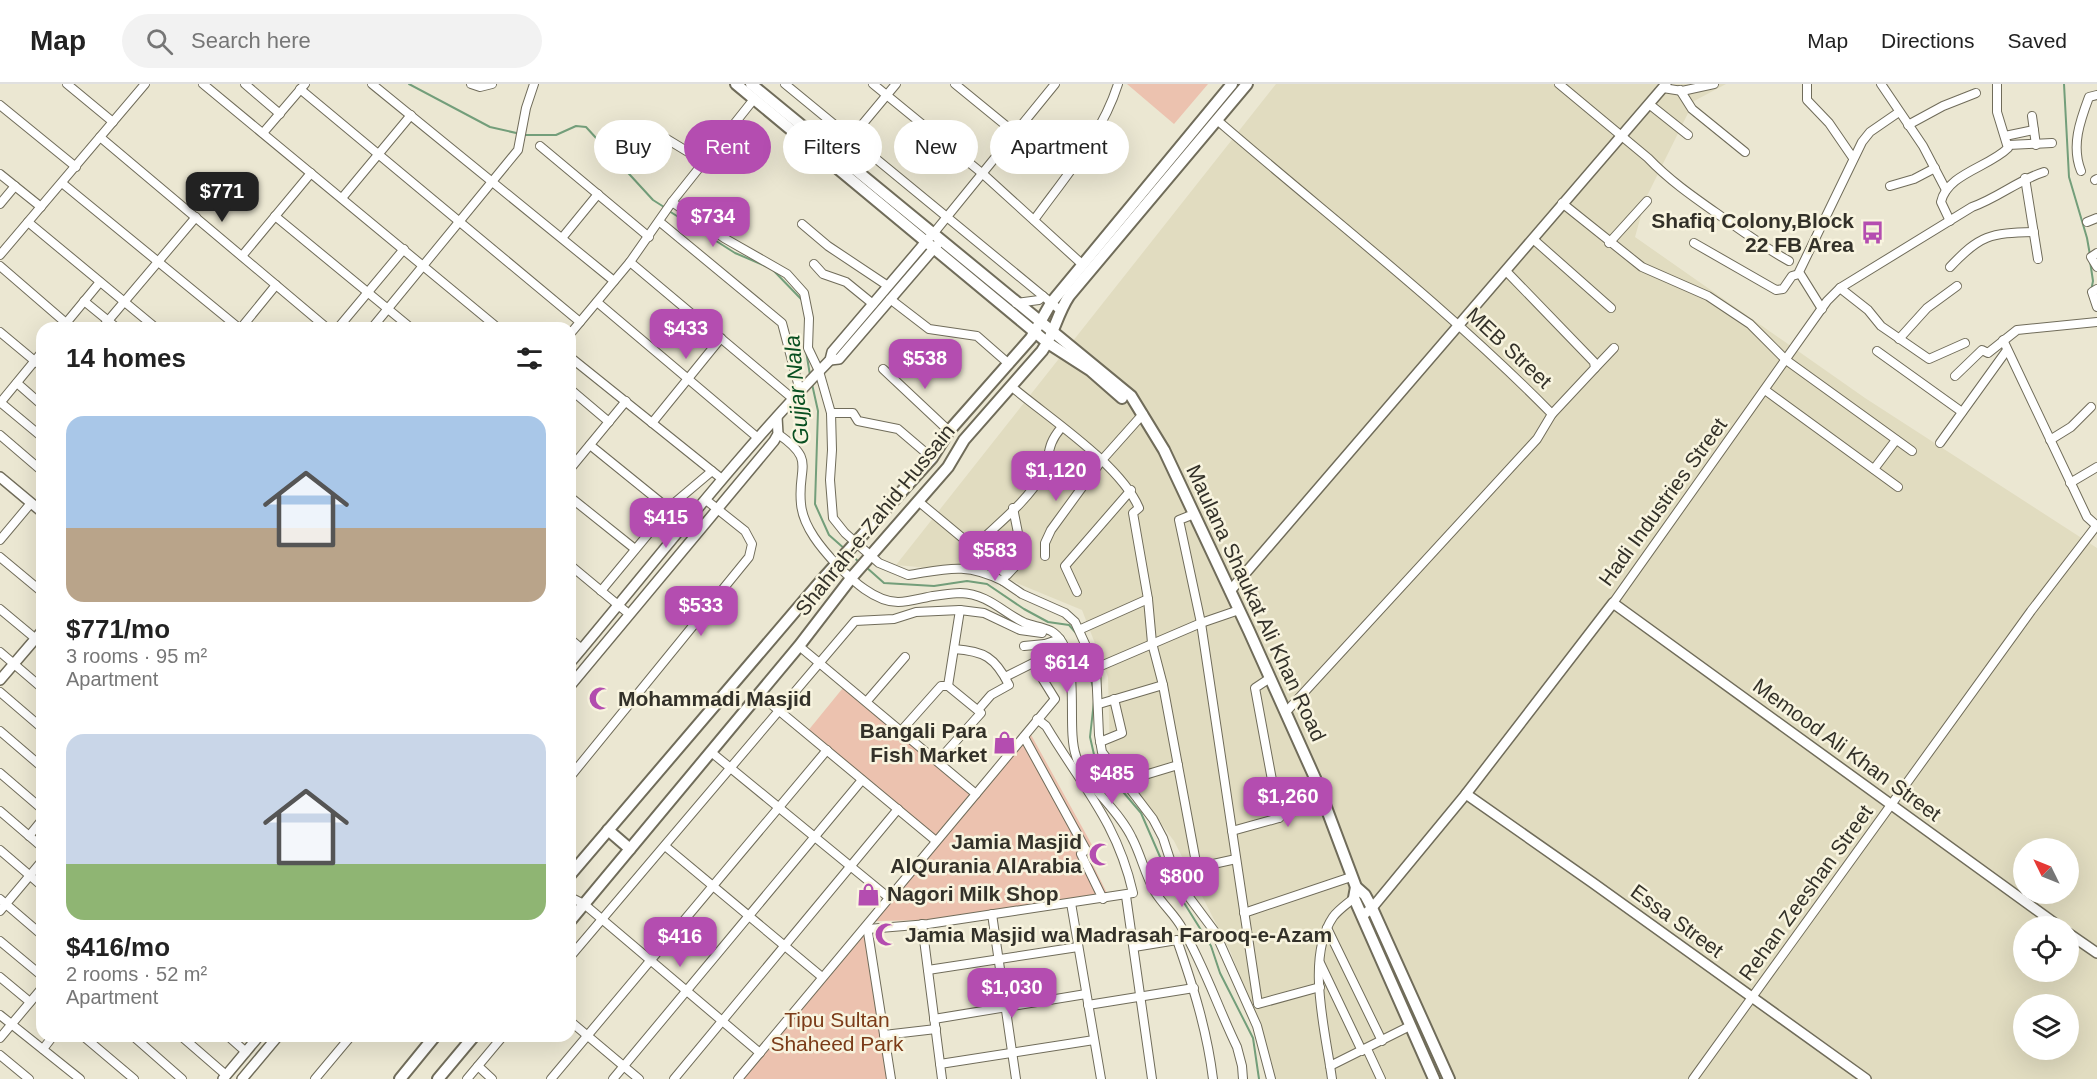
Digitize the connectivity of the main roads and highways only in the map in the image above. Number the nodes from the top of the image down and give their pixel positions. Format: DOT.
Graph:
graph roads {
  1 [pos="736,84"];
  2 [pos="751,84"];
  3 [pos="1232,84"];
  4 [pos="1246,84"];
  5 [pos="933,241"];
  6 [pos="1051,303"];
  7 [pos="1038,328"];
  8 [pos="1050,337"];
  9 [pos="608,830"];
  10 [pos="630,849"];
  11 [pos="576,868"];
  12 [pos="1354,887"];
  13 [pos="576,914"];
  14 [pos="430,1042"];
  15 [pos="469,1042"];
  16 [pos="400,1079"];
  17 [pos="438,1079"];
  18 [pos="1434,1079"];
  19 [pos="1449,1079"];
  1 -- 5 [label="main road, Maulana Shaukat Ali Khan Road"];
  2 -- 5 [label="main road, Maulana Shaukat Ali Khan Road"];
  3 -- 6 [label="main road, Shahrah-e-Zahid Hussain"];
  4 -- 6 [label="main road, Shahrah-e-Zahid Hussain"];
  5 -- 7 [label="main road, Maulana Shaukat Ali Khan Road"];
  5 -- 7 [label="main road, Maulana Shaukat Ali Khan Road"];
  6 -- 7 [label="main road, Shahrah-e-Zahid Hussain"];
  6 -- 8 [label="main road, Shahrah-e-Zahid Hussain"];
  7 -- 8 [label="main road, Maulana Shaukat Ali Khan Road"];
  7 -- 9 [label="main road, Shahrah-e-Zahid Hussain"];
  8 -- 10 [label="main road, Shahrah-e-Zahid Hussain"];
  8 -- 12 [label="main road, Maulana Shaukat Ali Khan Road"];
  9 -- 10 [label="main road"];
  9 -- 11 [label="main road, Shahrah-e-Zahid Hussain"];
  10 -- 13 [label="main road, Shahrah-e-Zahid Hussain"];
  12 -- 18 [label="main road, Maulana Shaukat Ali Khan Road"];
  12 -- 19 [label="main road, Maulana Shaukat Ali Khan Road"];
  14 -- 16 [label="main road"];
  15 -- 17 [label="main road"];
}
